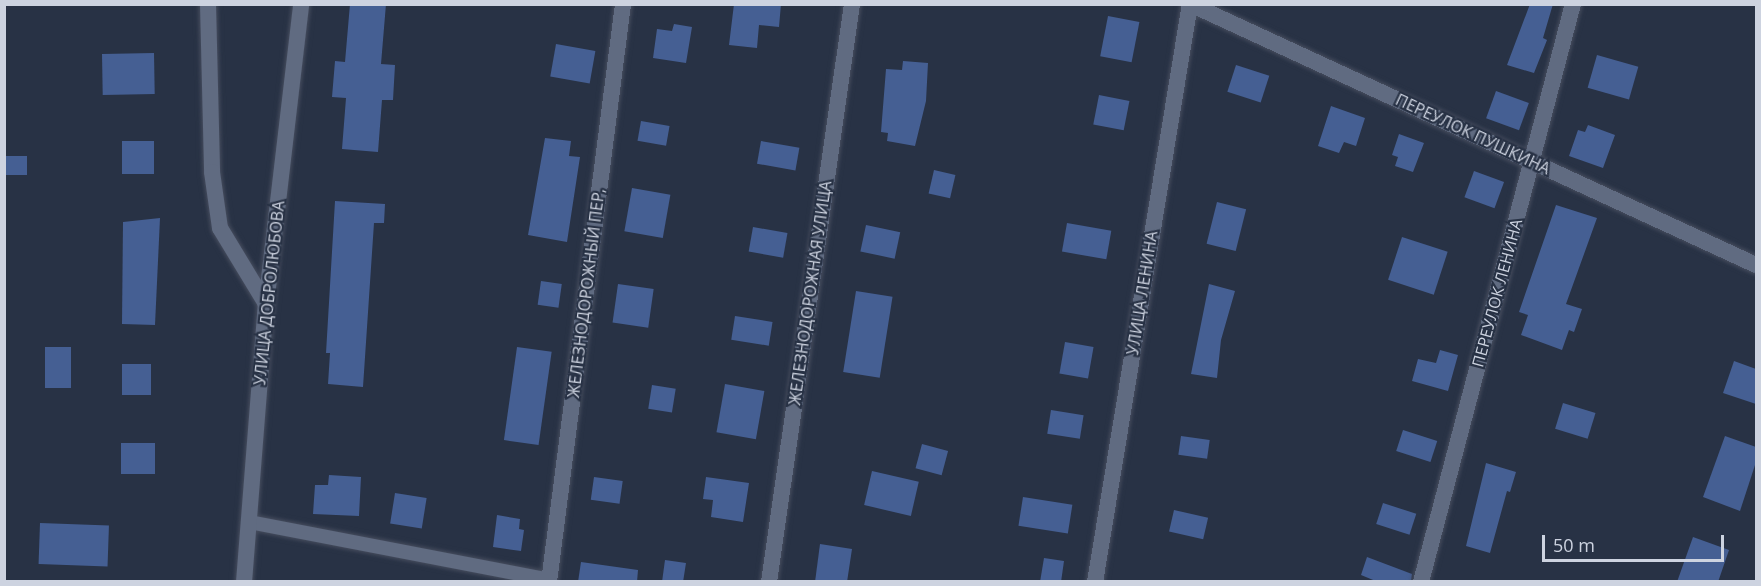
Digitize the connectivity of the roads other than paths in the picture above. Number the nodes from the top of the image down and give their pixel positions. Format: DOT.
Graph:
graph roads {
  1 [pos="208,4"];
  2 [pos="301,4"];
  3 [pos="623,4"];
  4 [pos="852,4"];
  5 [pos="1190,4"];
  6 [pos="1573,4"];
  7 [pos="1532,160"];
  8 [pos="1756,265"];
  9 [pos="266,304"];
  10 [pos="249,522"];
  11 [pos="549,580"];
  12 [pos="244,582"];
  13 [pos="768,582"];
  14 [pos="1095,582"];
  15 [pos="1421,582"];
  1 -- 9 [label="street"];
  2 -- 9 [label="street, УЛИЦА ДОБРОЛЮБОВА"];
  3 -- 11 [label="street, ЖЕЛЕЗНОДОРОЖНЫЙ ПЕР,"];
  4 -- 13 [label="street, ЖЕЛЕЗНОДОРОЖНАЯ УЛИЦА"];
  5 -- 7 [label="street, ПЕРЕУЛОК ПУШКИНА"];
  5 -- 14 [label="street, УЛИЦА ЛЕНИНА"];
  6 -- 7 [label="street, ПЕРЕУЛОК ЛЕНИНА"];
  7 -- 8 [label="street, ПЕРЕУЛОК ПУШКИНА"];
  7 -- 15 [label="street, ПЕРЕУЛОК ЛЕНИНА"];
  9 -- 10 [label="street, УЛИЦА ДОБРОЛЮБОВА"];
  10 -- 11 [label="lane"];
  10 -- 12 [label="street, УЛИЦА ДОБРОЛЮБОВА"];
}
